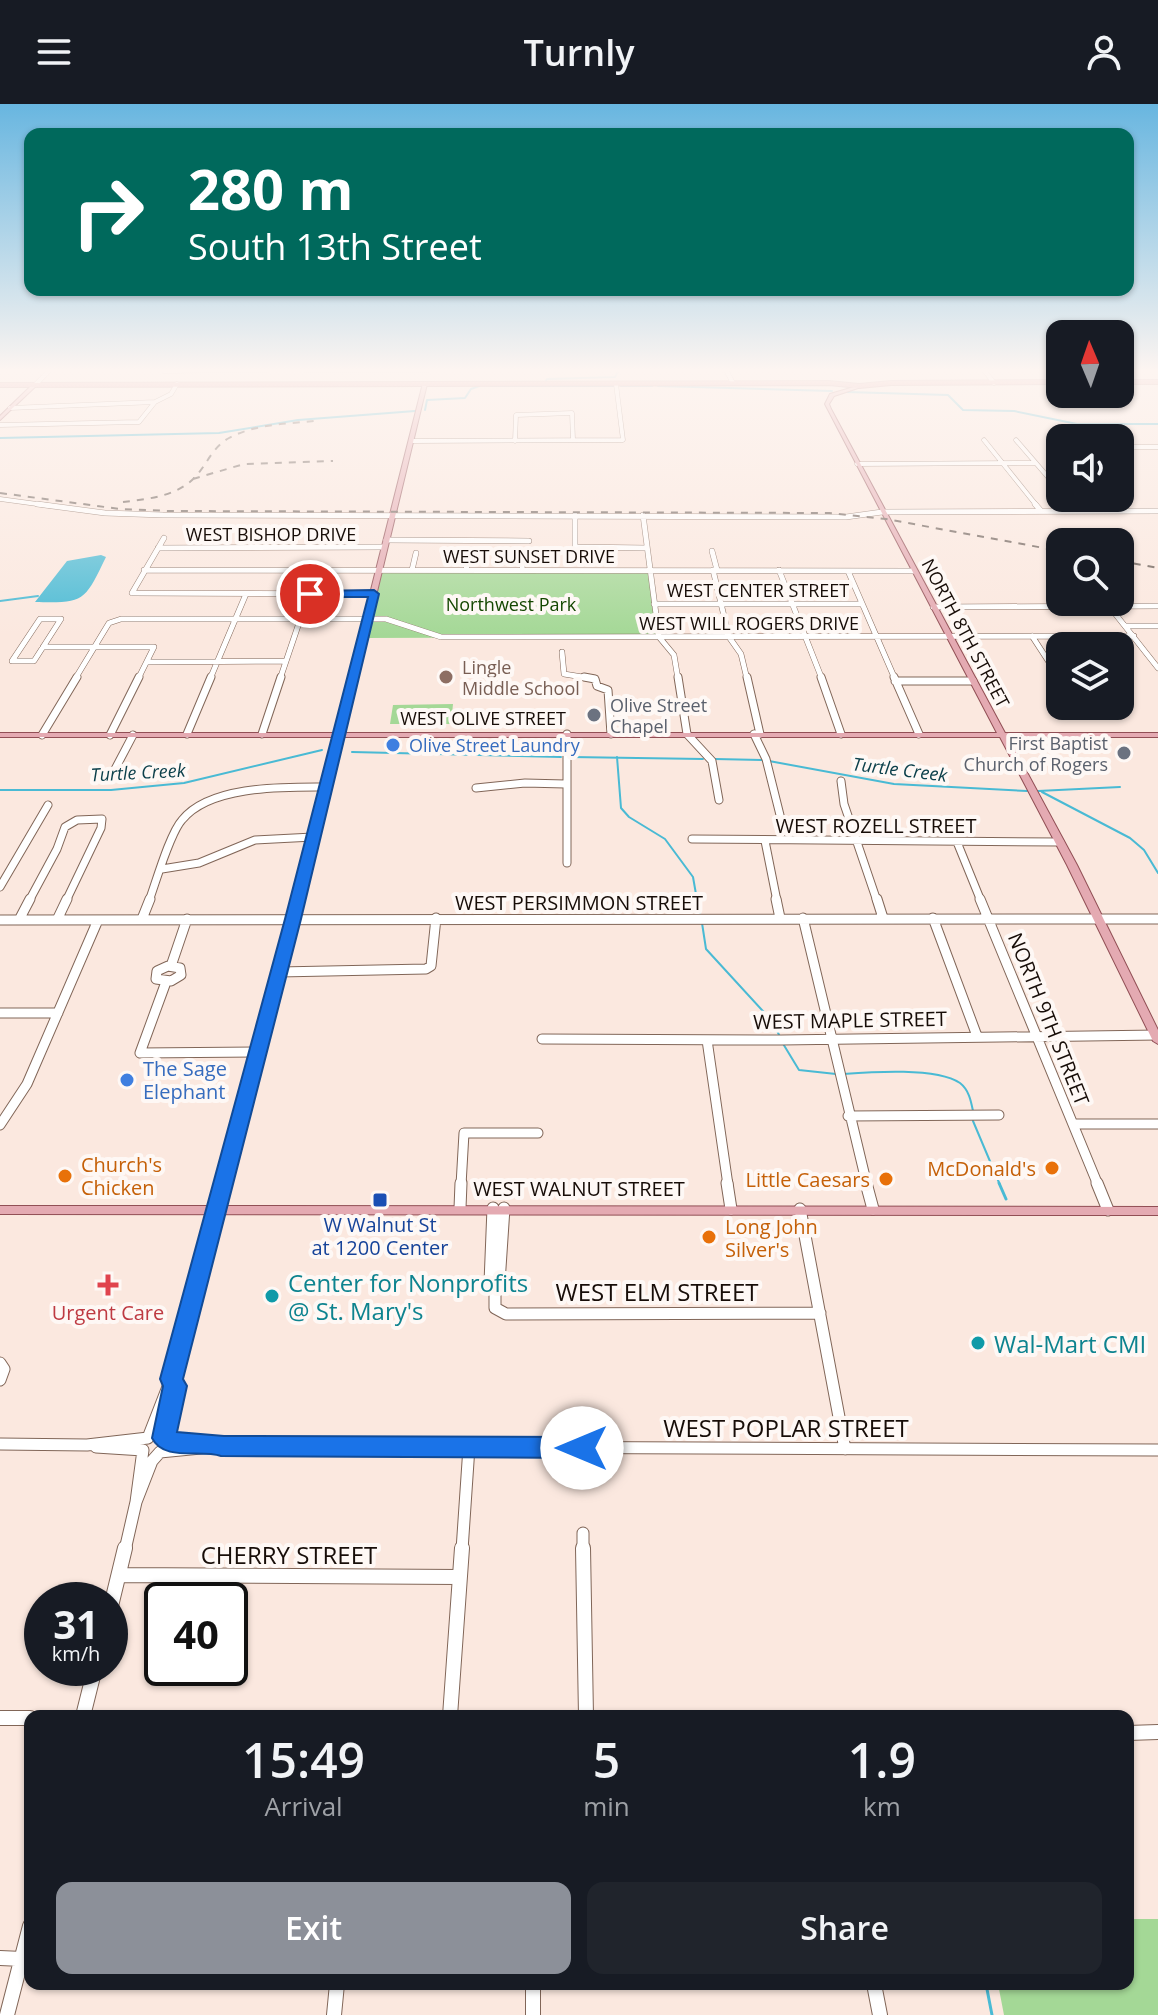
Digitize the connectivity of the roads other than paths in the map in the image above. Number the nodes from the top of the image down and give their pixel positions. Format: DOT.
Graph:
graph roads {
  1 [pos="407,459"];
  2 [pos="855,459"];
  3 [pos="999,459"];
  4 [pos="1033,459"];
  5 [pos="1002,463"];
  6 [pos="1036,463"];
  7 [pos="857,464"];
  8 [pos="1046,475"];
  9 [pos="0,499"];
  10 [pos="1041,511"];
  11 [pos="1046,511"];
  12 [pos="1134,511"];
  13 [pos="1158,511"];
  14 [pos="882,512"];
  15 [pos="393,515"];
  16 [pos="575,515"];
  17 [pos="643,515"];
  18 [pos="164,538"];
  19 [pos="529,541"];
  20 [pos="385,544"];
  21 [pos="158,548"];
  22 [pos="647,548"];
  23 [pos="712,551"];
  24 [pos="416,553"];
  25 [pos="469,553"];
  26 [pos="523,553"];
  27 [pos="144,570"];
  28 [pos="379,570"];
  29 [pos="412,570"];
  30 [pos="466,570"];
  31 [pos="522,570"];
  32 [pos="649,570"];
  33 [pos="715,570"];
  34 [pos="779,570"];
  35 [pos="848,571"];
  36 [pos="914,571"];
  37 [pos="246,594"];
  38 [pos="374,594"];
  39 [pos="654,604"];
  40 [pos="721,604"];
  41 [pos="791,604"];
  42 [pos="862,604"];
  43 [pos="1046,605"];
  44 [pos="1134,606"];
  45 [pos="1158,606"];
  46 [pos="933,607"];
  47 [pos="1118,616"];
  48 [pos="367,618"];
  49 [pos="235,620"];
  50 [pos="300,620"];
  51 [pos="1126,626"];
  52 [pos="1158,626"];
  53 [pos="1131,632"];
  54 [pos="1032,636"];
  55 [pos="1046,636"];
  56 [pos="1134,636"];
  57 [pos="659,637"];
  58 [pos="729,637"];
  59 [pos="803,637"];
  60 [pos="877,637"];
  61 [pos="949,637"];
  62 [pos="96,646"];
  63 [pos="43,647"];
  64 [pos="562,652"];
  65 [pos="1046,658"];
  66 [pos="217,661"];
  67 [pos="286,661"];
  68 [pos="148,662"];
  69 [pos="1158,668"];
  70 [pos="895,681"];
  71 [pos="973,681"];
  72 [pos="187,734"];
  73 [pos="262,734"];
  74 [pos="339,734"];
  75 [pos="567,734"];
  76 [pos="611,734"];
  77 [pos="687,734"];
  78 [pos="757,734"];
  79 [pos="841,734"];
  80 [pos="919,734"];
  81 [pos="1002,734"];
  82 [pos="0,735"];
  83 [pos="42,735"];
  84 [pos="110,735"];
  85 [pos="133,735"];
  86 [pos="1158,735"];
  87 [pos="113,773"];
  88 [pos="841,781"];
  89 [pos="565,784"];
  90 [pos="325,787"];
  91 [pos="476,788"];
  92 [pos="719,800"];
  93 [pos="48,805"];
  94 [pos="780,815"];
  95 [pos="313,837"];
  96 [pos="692,839"];
  97 [pos="765,841"];
  98 [pos="859,842"];
  99 [pos="957,842"];
  100 [pos="1060,842"];
  101 [pos="567,863"];
  102 [pos="162,869"];
  103 [pos="0,887"];
  104 [pos="436,918"];
  105 [pos="780,918"];
  106 [pos="803,918"];
  107 [pos="883,918"];
  108 [pos="933,918"];
  109 [pos="988,918"];
  110 [pos="142,919"];
  111 [pos="187,919"];
  112 [pos="293,919"];
  113 [pos="1097,919"];
  114 [pos="1158,919"];
  115 [pos="0,920"];
  116 [pos="19,920"];
  117 [pos="57,920"];
  118 [pos="98,920"];
  119 [pos="171,966"];
  120 [pos="279,972"];
  121 [pos="166,982"];
  122 [pos="0,1013"];
  123 [pos="58,1013"];
  124 [pos="977,1036"];
  125 [pos="1035,1036"];
  126 [pos="1157,1037"];
  127 [pos="830,1038"];
  128 [pos="542,1039"];
  129 [pos="707,1040"];
  130 [pos="258,1052"];
  131 [pos="999,1115"];
  132 [pos="848,1116"];
  133 [pos="1073,1124"];
  134 [pos="1158,1124"];
  135 [pos="0,1125"];
  136 [pos="538,1133"];
  137 [pos="460,1208"];
  138 [pos="498,1208"];
  139 [pos="731,1209"];
  140 [pos="800,1209"];
  141 [pos="873,1209"];
  142 [pos="0,1210"];
  143 [pos="216,1210"];
  144 [pos="1108,1210"];
  145 [pos="1158,1213"];
  146 [pos="820,1313"];
  147 [pos="0,1363"];
  148 [pos="171,1379"];
  149 [pos="0,1380"];
  150 [pos="164,1438"];
  151 [pos="0,1444"];
  152 [pos="146,1444"];
  153 [pos="221,1446"];
  154 [pos="469,1447"];
  155 [pos="845,1449"];
  156 [pos="1158,1450"];
  157 [pos="160,1452"];
  158 [pos="136,1502"];
  159 [pos="583,1533"];
  160 [pos="119,1575"];
  161 [pos="459,1577"];
  162 [pos="117,1582"];
  163 [pos="90,1686"];
  164 [pos="84,1710"];
  165 [pos="450,1710"];
  166 [pos="586,1710"];
  167 [pos="0,1718"];
  168 [pos="24,1718"];
  169 [pos="1158,1732"];
  170 [pos="1134,1733"];
  171 [pos="24,1951"];
  172 [pos="0,1958"];
  173 [pos="22,1959"];
  174 [pos="336,1990"];
  175 [pos="533,1990"];
  176 [pos="875,1990"];
  177 [pos="7,2015"];
  178 [pos="334,2015"];
  179 [pos="533,2015"];
  180 [pos="880,2015"];
  1 -- 15 [label="main road"];
  2 -- 7 [label="main road, NORTH 8TH STREET"];
  3 -- 5 [label="street"];
  4 -- 6 [label="street"];
  5 -- 6 [label="street"];
  5 -- 7 [label="street"];
  5 -- 10 [label="street"];
  6 -- 8 [label="street"];
  7 -- 14 [label="main road, NORTH 8TH STREET"];
  9 -- 15 [label="street"];
  10 -- 11 [label="street"];
  10 -- 14 [label="street"];
  12 -- 13 [label="street"];
  14 -- 17 [label="street"];
  14 -- 36 [label="main road, NORTH 8TH STREET"];
  15 -- 16 [label="street"];
  15 -- 20 [label="main road"];
  16 -- 17 [label="street"];
  16 -- 22 [label="street"];
  17 -- 22 [label="street"];
  18 -- 21 [label="street"];
  19 -- 20 [label="street, WEST BISHOP DRIVE"];
  20 -- 21 [label="street, WEST BISHOP DRIVE"];
  20 -- 28 [label="main road"];
  21 -- 27 [label="street"];
  22 -- 32 [label="street"];
  23 -- 33 [label="street"];
  24 -- 29 [label="street"];
  25 -- 30 [label="street"];
  26 -- 31 [label="street"];
  27 -- 28 [label="street, WEST SUNSET DRIVE"];
  27 -- 37 [label="street"];
  28 -- 29 [label="street, WEST SUNSET DRIVE"];
  28 -- 38 [label="main road"];
  29 -- 30 [label="street, WEST SUNSET DRIVE"];
  30 -- 31 [label="street, WEST SUNSET DRIVE"];
  31 -- 32 [label="street, WEST SUNSET DRIVE"];
  32 -- 33 [label="street, WEST SUNSET DRIVE"];
  32 -- 39 [label="street"];
  33 -- 34 [label="street, WEST SUNSET DRIVE"];
  33 -- 40 [label="street"];
  34 -- 35 [label="street, WEST SUNSET DRIVE"];
  34 -- 41 [label="street"];
  35 -- 36 [label="street, WEST SUNSET DRIVE"];
  35 -- 42 [label="street"];
  36 -- 46 [label="main road, NORTH 8TH STREET"];
  37 -- 38 [label="street"];
  37 -- 49 [label="street"];
  38 -- 48 [label="main road"];
  39 -- 40 [label="street, WEST CENTER STREET"];
  39 -- 57 [label="street"];
  40 -- 41 [label="street, WEST CENTER STREET"];
  40 -- 58 [label="street"];
  41 -- 42 [label="street, WEST CENTER STREET"];
  41 -- 59 [label="street"];
  42 -- 60 [label="street"];
  43 -- 46 [label="street"];
  44 -- 45 [label="street"];
  46 -- 61 [label="main road, NORTH 8TH STREET"];
  47 -- 51 [label="street"];
  48 -- 50 [label="street, WEST WILL ROGERS DRIVE"];
  48 -- 57 [label="street, WEST WILL ROGERS DRIVE"];
  48 -- 74 [label="main road"];
  49 -- 50 [label="street, WEST WILL ROGERS DRIVE"];
  49 -- 62 [label="street, WEST WILL ROGERS DRIVE"];
  49 -- 66 [label="street"];
  50 -- 67 [label="street"];
  51 -- 52 [label="street"];
  51 -- 53 [label="street"];
  54 -- 55 [label="street, WEST WILL ROGERS DRIVE"];
  54 -- 61 [label="street, WEST WILL ROGERS DRIVE"];
  54 -- 65 [label="street"];
  56 -- 69 [label="street"];
  57 -- 58 [label="street, WEST WILL ROGERS DRIVE"];
  57 -- 77 [label="street"];
  58 -- 59 [label="street, WEST WILL ROGERS DRIVE"];
  58 -- 78 [label="street"];
  59 -- 60 [label="street, WEST WILL ROGERS DRIVE"];
  59 -- 79 [label="street"];
  60 -- 61 [label="street, WEST WILL ROGERS DRIVE"];
  60 -- 70 [label="street"];
  61 -- 71 [label="main road, NORTH 8TH STREET"];
  62 -- 63 [label="street"];
  62 -- 68 [label="street"];
  62 -- 83 [label="street"];
  63 -- 63 [label="street"];
  64 -- 76 [label="street"];
  66 -- 67 [label="street"];
  66 -- 68 [label="street"];
  66 -- 72 [label="street"];
  67 -- 73 [label="street"];
  68 -- 84 [label="street"];
  70 -- 71 [label="street"];
  70 -- 80 [label="street"];
  71 -- 81 [label="main road, NORTH 8TH STREET"];
  72 -- 73 [label="main road, WEST OLIVE STREET"];
  72 -- 85 [label="main road, WEST OLIVE STREET"];
  73 -- 74 [label="main road, WEST OLIVE STREET"];
  74 -- 75 [label="main road, WEST OLIVE STREET"];
  74 -- 90 [label="main road"];
  75 -- 76 [label="main road, WEST OLIVE STREET"];
  75 -- 89 [label="street"];
  76 -- 77 [label="main road, WEST OLIVE STREET"];
  77 -- 78 [label="main road, WEST OLIVE STREET"];
  77 -- 92 [label="street"];
  78 -- 79 [label="main road, WEST OLIVE STREET"];
  78 -- 94 [label="street"];
  79 -- 80 [label="main road, WEST OLIVE STREET"];
  80 -- 81 [label="main road, WEST OLIVE STREET"];
  81 -- 86 [label="main road, WEST OLIVE STREET"];
  81 -- 100 [label="main road, NORTH 8TH STREET"];
  82 -- 83 [label="main road, WEST OLIVE STREET"];
  83 -- 84 [label="main road, WEST OLIVE STREET"];
  84 -- 85 [label="main road, WEST OLIVE STREET"];
  85 -- 87 [label="street"];
  88 -- 98 [label="street"];
  89 -- 91 [label="street"];
  89 -- 101 [label="street"];
  90 -- 95 [label="main road"];
  90 -- 102 [label="street"];
  93 -- 103 [label="street"];
  95 -- 102 [label="street"];
  95 -- 112 [label="main road"];
  96 -- 97 [label="street, WEST ROZELL STREET"];
  97 -- 98 [label="street, WEST ROZELL STREET"];
  97 -- 105 [label="street"];
  98 -- 99 [label="street, WEST ROZELL STREET"];
  98 -- 107 [label="street"];
  99 -- 100 [label="street, WEST ROZELL STREET"];
  99 -- 109 [label="street, NORTH 9TH STREET"];
  100 -- 113 [label="main road, NORTH 8TH STREET"];
  102 -- 110 [label="street"];
  104 -- 105 [label="street, WEST PERSIMMON STREET"];
  104 -- 112 [label="street, WEST PERSIMMON STREET"];
  104 -- 120 [label="street"];
  105 -- 106 [label="street, WEST PERSIMMON STREET"];
  106 -- 107 [label="street, WEST PERSIMMON STREET"];
  106 -- 127 [label="street"];
  107 -- 108 [label="street, WEST PERSIMMON STREET"];
  108 -- 109 [label="street, WEST PERSIMMON STREET"];
  108 -- 124 [label="street"];
  109 -- 113 [label="street, WEST PERSIMMON STREET"];
  109 -- 125 [label="street, NORTH 9TH STREET"];
  110 -- 111 [label="street, WEST PERSIMMON STREET"];
  110 -- 118 [label="street, WEST PERSIMMON STREET"];
  111 -- 112 [label="street, WEST PERSIMMON STREET"];
  111 -- 119 [label="street"];
  112 -- 120 [label="main road"];
  113 -- 114 [label="street, WEST PERSIMMON STREET"];
  113 -- 126 [label="main road, NORTH 8TH STREET"];
  115 -- 116 [label="street, WEST PERSIMMON STREET"];
  116 -- 117 [label="street, WEST PERSIMMON STREET"];
  116 -- 117 [label="street"];
  117 -- 118 [label="street, WEST PERSIMMON STREET"];
  118 -- 123 [label="street"];
  119 -- 121 [label="street"];
  119 -- 121 [label="street"];
  120 -- 130 [label="main road"];
  121 -- 130 [label="street"];
  122 -- 123 [label="street"];
  123 -- 135 [label="street"];
  124 -- 125 [label="street, WEST MAPLE STREET"];
  124 -- 127 [label="street, WEST MAPLE STREET"];
  125 -- 126 [label="street, WEST MAPLE STREET"];
  125 -- 133 [label="street, NORTH 9TH STREET"];
  127 -- 129 [label="street, WEST MAPLE STREET"];
  127 -- 132 [label="street"];
  128 -- 129 [label="street, WEST MAPLE STREET"];
  129 -- 139 [label="street"];
  130 -- 143 [label="main road"];
  131 -- 132 [label="street"];
  132 -- 141 [label="street"];
  133 -- 134 [label="street"];
  133 -- 144 [label="street, NORTH 9TH STREET"];
  136 -- 137 [label="street"];
  137 -- 138 [label="main road, WEST WALNUT STREET"];
  137 -- 143 [label="main road, WEST WALNUT STREET"];
  138 -- 139 [label="main road, WEST WALNUT STREET"];
  138 -- 146 [label="street, WEST ELM STREET"];
  139 -- 140 [label="main road, WEST WALNUT STREET"];
  140 -- 141 [label="main road, WEST WALNUT STREET"];
  140 -- 146 [label="street"];
  141 -- 144 [label="main road, WEST WALNUT STREET"];
  142 -- 143 [label="main road, WEST WALNUT STREET"];
  143 -- 148 [label="street"];
  144 -- 145 [label="main road, WEST WALNUT STREET"];
  146 -- 155 [label="street"];
  147 -- 149 [label="street"];
  148 -- 150 [label="street"];
  148 -- 152 [label="street"];
  150 -- 152 [label="street, WEST POPLAR STREET"];
  150 -- 153 [label="street, WEST POPLAR STREET"];
  150 -- 157 [label="street"];
  151 -- 152 [label="street"];
  152 -- 157 [label="street, WEST POPLAR STREET"];
  152 -- 158 [label="street"];
  153 -- 154 [label="street, WEST POPLAR STREET"];
  153 -- 157 [label="street, WEST POPLAR STREET"];
  154 -- 155 [label="street, WEST POPLAR STREET"];
  154 -- 161 [label="street"];
  155 -- 156 [label="street, WEST POPLAR STREET"];
  157 -- 158 [label="street"];
  158 -- 160 [label="street"];
  159 -- 166 [label="street"];
  160 -- 161 [label="street, CHERRY STREET"];
  160 -- 162 [label="street"];
  161 -- 165 [label="street"];
  163 -- 164 [label="street"];
  167 -- 168 [label="street"];
  169 -- 170 [label="street"];
  171 -- 173 [label="street"];
  172 -- 173 [label="street"];
  173 -- 177 [label="street"];
  174 -- 178 [label="street"];
  175 -- 179 [label="street"];
  176 -- 180 [label="street"];
}
